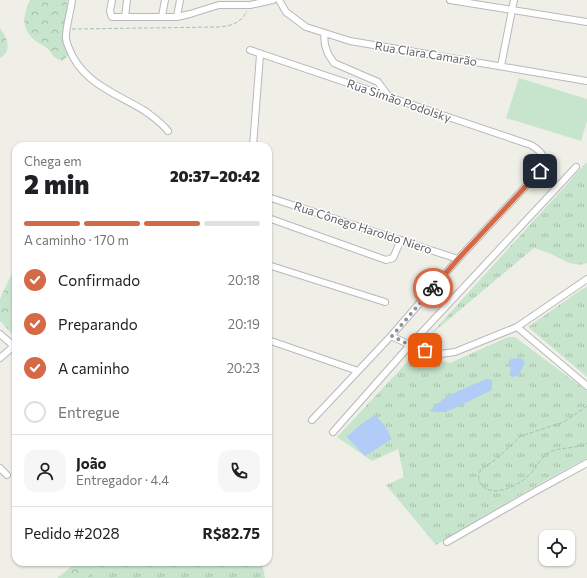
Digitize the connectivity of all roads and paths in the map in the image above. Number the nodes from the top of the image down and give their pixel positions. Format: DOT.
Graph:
graph roads {
  1 [pos="72,0"];
  2 [pos="112,0"];
  3 [pos="127,0"];
  4 [pos="164,0"];
  5 [pos="180,0"];
  6 [pos="273,0"];
  7 [pos="279,0"];
  8 [pos="450,0"];
  9 [pos="514,0"];
  10 [pos="250,4"];
  11 [pos="512,10"];
  12 [pos="162,16"];
  13 [pos="124,17"];
  14 [pos="177,17"];
  15 [pos="587,22"];
  16 [pos="68,29"];
  17 [pos="324,34"];
  18 [pos="250,50"];
  19 [pos="260,55"];
  20 [pos="501,66"];
  21 [pos="587,81"];
  22 [pos="389,97"];
  23 [pos="168,131"];
  24 [pos="253,142"];
  25 [pos="576,168"];
  26 [pos="272,198"];
  27 [pos="272,220"];
  28 [pos="401,240"];
  29 [pos="458,259"];
  30 [pos="272,266"];
  31 [pos="587,279"];
  32 [pos="385,302"];
  33 [pos="517,327"];
  34 [pos="0,334"];
  35 [pos="392,336"];
  36 [pos="272,341"];
  37 [pos="12,344"];
  38 [pos="410,345"];
  39 [pos="12,349"];
  40 [pos="0,358"];
  41 [pos="358,371"];
  42 [pos="587,386"];
  43 [pos="587,406"];
  44 [pos="312,420"];
  45 [pos="332,432"];
  46 [pos="587,443"];
  47 [pos="587,464"];
  48 [pos="0,468"];
  49 [pos="7,475"];
  50 [pos="447,542"];
  1 -- 16 [label="street"];
  2 -- 13 [label="street"];
  3 -- 13 [label="street"];
  4 -- 12 [label="street"];
  5 -- 14 [label="street"];
  6 -- 10 [label="street"];
  7 -- 17 [label="street, Rua Clara Camarão"];
  8 -- 11 [label="street"];
  9 -- 11 [label="street"];
  10 -- 14 [label="street"];
  10 -- 16 [label="path"];
  11 -- 15 [label="street"];
  11 -- 20 [label="street"];
  12 -- 13 [label="street"];
  12 -- 14 [label="street"];
  16 -- 23 [label="street"];
  17 -- 20 [label="street, Rua Clara Camarão"];
  17 -- 22 [label="street"];
  18 -- 19 [label="street, Rua Simão Podolsky"];
  19 -- 22 [label="street, Rua Simão Podolsky"];
  19 -- 24 [label="street"];
  20 -- 21 [label="street, Rua Clara Camarão"];
  22 -- 29 [label="street, Rua Simão Podolsky"];
  25 -- 38 [label="street"];
  26 -- 28 [label="street, Rua Cônego Haroldo Niero"];
  27 -- 28 [label="street"];
  28 -- 29 [label="street, Rua Cônego Haroldo Niero"];
  29 -- 35 [label="street"];
  30 -- 32 [label="street"];
  31 -- 33 [label="street"];
  33 -- 38 [label="street"];
  33 -- 42 [label="street"];
  34 -- 37 [label="street"];
  35 -- 38 [label="street"];
  35 -- 41 [label="street"];
  36 -- 41 [label="street"];
  38 -- 45 [label="street"];
  39 -- 40 [label="street"];
  41 -- 44 [label="street"];
  43 -- 46 [label="path"];
  47 -- 50 [label="street"];
  48 -- 49 [label="street"];
}
